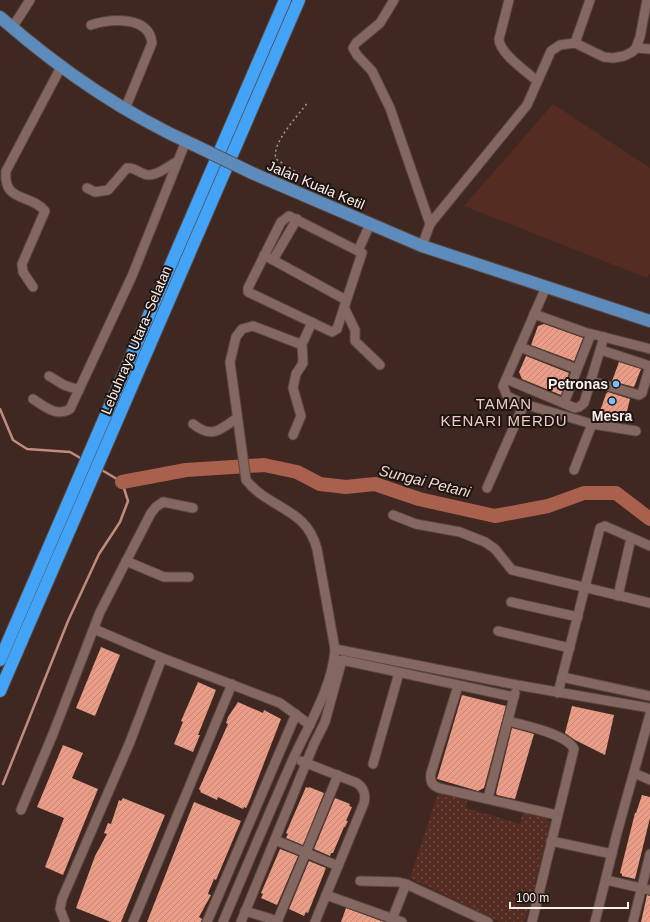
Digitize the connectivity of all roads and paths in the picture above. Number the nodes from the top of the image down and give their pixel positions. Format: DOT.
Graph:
graph roads {
  1 [pos="30,0"];
  2 [pos="285,0"];
  3 [pos="299,0"];
  4 [pos="394,0"];
  5 [pos="509,0"];
  6 [pos="590,0"];
  7 [pos="647,0"];
  8 [pos="0,17"];
  9 [pos="91,25"];
  10 [pos="12,28"];
  11 [pos="575,43"];
  12 [pos="636,48"];
  13 [pos="650,49"];
  14 [pos="61,67"];
  15 [pos="537,81"];
  16 [pos="308,102"];
  17 [pos="125,109"];
  18 [pos="190,143"];
  19 [pos="178,161"];
  20 [pos="299,174"];
  21 [pos="87,188"];
  22 [pos="297,219"];
  23 [pos="370,224"];
  24 [pos="430,224"];
  25 [pos="422,246"];
  26 [pos="360,252"];
  27 [pos="264,255"];
  28 [pos="273,260"];
  29 [pos="33,287"];
  30 [pos="546,287"];
  31 [pos="345,304"];
  32 [pos="534,314"];
  33 [pos="650,321"];
  34 [pos="312,322"];
  35 [pos="591,334"];
  36 [pos="604,337"];
  37 [pos="302,343"];
  38 [pos="520,347"];
  39 [pos="650,349"];
  40 [pos="601,350"];
  41 [pos="380,365"];
  42 [pos="650,366"];
  43 [pos="577,369"];
  44 [pos="49,376"];
  45 [pos="506,379"];
  46 [pos="591,381"];
  47 [pos="79,390"];
  48 [pos="33,399"];
  49 [pos="564,403"];
  50 [pos="524,404"];
  51 [pos="237,418"];
  52 [pos="193,424"];
  53 [pos="592,424"];
  54 [pos="636,431"];
  55 [pos="293,435"];
  56 [pos="574,470"];
  57 [pos="487,488"];
  58 [pos="193,508"];
  59 [pos="393,515"];
  60 [pos="632,538"];
  61 [pos="650,546"];
  62 [pos="126,561"];
  63 [pos="189,577"];
  64 [pos="586,587"];
  65 [pos="618,596"];
  66 [pos="511,602"];
  67 [pos="650,604"];
  68 [pos="578,618"];
  69 [pos="94,628"];
  70 [pos="498,631"];
  71 [pos="570,648"];
  72 [pos="338,656"];
  73 [pos="162,658"];
  74 [pos="0,660"];
  75 [pos="400,674"];
  76 [pos="562,677"];
  77 [pos="232,684"];
  78 [pos="458,686"];
  79 [pos="517,686"];
  80 [pos="0,691"];
  81 [pos="558,692"];
  82 [pos="650,696"];
  83 [pos="514,697"];
  84 [pos="650,708"];
  85 [pos="296,714"];
  86 [pos="650,714"];
  87 [pos="508,721"];
  88 [pos="310,725"];
  89 [pos="293,758"];
  90 [pos="306,763"];
  91 [pos="373,764"];
  92 [pos="634,773"];
  93 [pos="338,775"];
  94 [pos="650,780"];
  95 [pos="488,798"];
  96 [pos="21,810"];
  97 [pos="557,815"];
  98 [pos="275,840"];
  99 [pos="551,841"];
  100 [pos="306,853"];
  101 [pos="612,854"];
  102 [pos="650,854"];
  103 [pos="338,866"];
  104 [pos="606,880"];
  105 [pos="360,881"];
  106 [pos="406,884"];
  107 [pos="645,889"];
  108 [pos="326,895"];
  109 [pos="245,911"];
  110 [pos="392,920"];
  111 [pos="278,921"];
  112 [pos="65,922"];
  113 [pos="134,922"];
  114 [pos="207,922"];
  115 [pos="223,922"];
  116 [pos="241,922"];
  117 [pos="314,922"];
  118 [pos="402,922"];
  119 [pos="488,922"];
  120 [pos="532,922"];
  121 [pos="595,922"];
  122 [pos="633,922"];
  1 -- 10 [label="street"];
  2 -- 74 [label="highway, Lebuhraya Utara–Selatan"];
  3 -- 80 [label="highway, Lebuhraya Utara–Selatan"];
  4 -- 24 [label="street"];
  5 -- 15 [label="street"];
  6 -- 11 [label="street"];
  7 -- 12 [label="street"];
  8 -- 10 [label="main road, Jalan Kuala Ketil"];
  9 -- 17 [label="street"];
  10 -- 14 [label="main road, Jalan Kuala Ketil"];
  11 -- 12 [label="street"];
  11 -- 15 [label="street"];
  12 -- 13 [label="street"];
  14 -- 17 [label="main road, Jalan Kuala Ketil"];
  14 -- 29 [label="street"];
  15 -- 24 [label="street"];
  16 -- 20 [label="path"];
  17 -- 18 [label="main road, Jalan Kuala Ketil"];
  18 -- 19 [label="street"];
  18 -- 23 [label="main road, Jalan Kuala Ketil, bridge"];
  19 -- 21 [label="street"];
  19 -- 47 [label="street"];
  22 -- 26 [label="street"];
  22 -- 27 [label="street"];
  22 -- 28 [label="street"];
  23 -- 25 [label="main road, Jalan Kuala Ketil"];
  23 -- 26 [label="street"];
  24 -- 25 [label="street"];
  25 -- 30 [label="main road, Jalan Kuala Ketil"];
  26 -- 31 [label="street"];
  27 -- 28 [label="street"];
  27 -- 34 [label="street"];
  28 -- 31 [label="street"];
  30 -- 32 [label="street"];
  30 -- 33 [label="main road, Jalan Kuala Ketil"];
  31 -- 34 [label="street"];
  31 -- 41 [label="street"];
  32 -- 35 [label="street"];
  32 -- 38 [label="street"];
  34 -- 37 [label="street"];
  35 -- 36 [label="street"];
  35 -- 43 [label="street"];
  36 -- 39 [label="street"];
  36 -- 40 [label="street"];
  37 -- 51 [label="street"];
  37 -- 55 [label="street"];
  38 -- 43 [label="street"];
  38 -- 45 [label="street"];
  40 -- 42 [label="street"];
  40 -- 46 [label="street"];
  42 -- 46 [label="street"];
  43 -- 49 [label="street"];
  44 -- 47 [label="street"];
  45 -- 49 [label="street"];
  45 -- 50 [label="street"];
  46 -- 49 [label="street"];
  47 -- 48 [label="street"];
  50 -- 53 [label="street"];
  50 -- 57 [label="street"];
  51 -- 52 [label="street"];
  51 -- 72 [label="street"];
  53 -- 54 [label="street"];
  53 -- 56 [label="street"];
  58 -- 62 [label="street"];
  59 -- 64 [label="street"];
  60 -- 61 [label="street"];
  60 -- 64 [label="street"];
  60 -- 65 [label="street"];
  62 -- 63 [label="street"];
  62 -- 69 [label="street"];
  64 -- 65 [label="street"];
  64 -- 68 [label="street"];
  65 -- 67 [label="street"];
  66 -- 68 [label="street"];
  68 -- 71 [label="street"];
  69 -- 73 [label="street"];
  69 -- 96 [label="street"];
  70 -- 71 [label="street"];
  71 -- 76 [label="street"];
  72 -- 75 [label="street"];
  72 -- 79 [label="street"];
  72 -- 88 [label="street"];
  72 -- 90 [label="street"];
  73 -- 77 [label="street"];
  73 -- 112 [label="street"];
  75 -- 78 [label="street"];
  75 -- 91 [label="street"];
  76 -- 81 [label="street"];
  76 -- 82 [label="street"];
  77 -- 85 [label="street"];
  77 -- 113 [label="street"];
  78 -- 83 [label="street"];
  78 -- 95 [label="street"];
  79 -- 81 [label="street"];
  79 -- 83 [label="street"];
  81 -- 84 [label="street"];
  83 -- 87 [label="street"];
  85 -- 88 [label="street"];
  85 -- 114 [label="street"];
  86 -- 92 [label="street"];
  87 -- 95 [label="street"];
  87 -- 97 [label="street"];
  88 -- 89 [label="street"];
  89 -- 90 [label="street"];
  89 -- 115 [label="street"];
  90 -- 93 [label="street"];
  90 -- 98 [label="street"];
  92 -- 94 [label="street"];
  92 -- 101 [label="street"];
  93 -- 100 [label="street"];
  93 -- 103 [label="street"];
  95 -- 97 [label="street"];
  97 -- 99 [label="street"];
  98 -- 100 [label="street"];
  98 -- 109 [label="street"];
  99 -- 101 [label="street"];
  99 -- 120 [label="street"];
  100 -- 103 [label="street"];
  100 -- 111 [label="street"];
  101 -- 104 [label="street"];
  102 -- 107 [label="street"];
  103 -- 108 [label="street"];
  104 -- 107 [label="street"];
  104 -- 121 [label="street"];
  105 -- 106 [label="street"];
  106 -- 110 [label="street"];
  106 -- 119 [label="street"];
  107 -- 122 [label="street"];
  108 -- 110 [label="street"];
  108 -- 117 [label="street"];
  109 -- 111 [label="street"];
  109 -- 116 [label="street"];
  110 -- 118 [label="street"];
}
